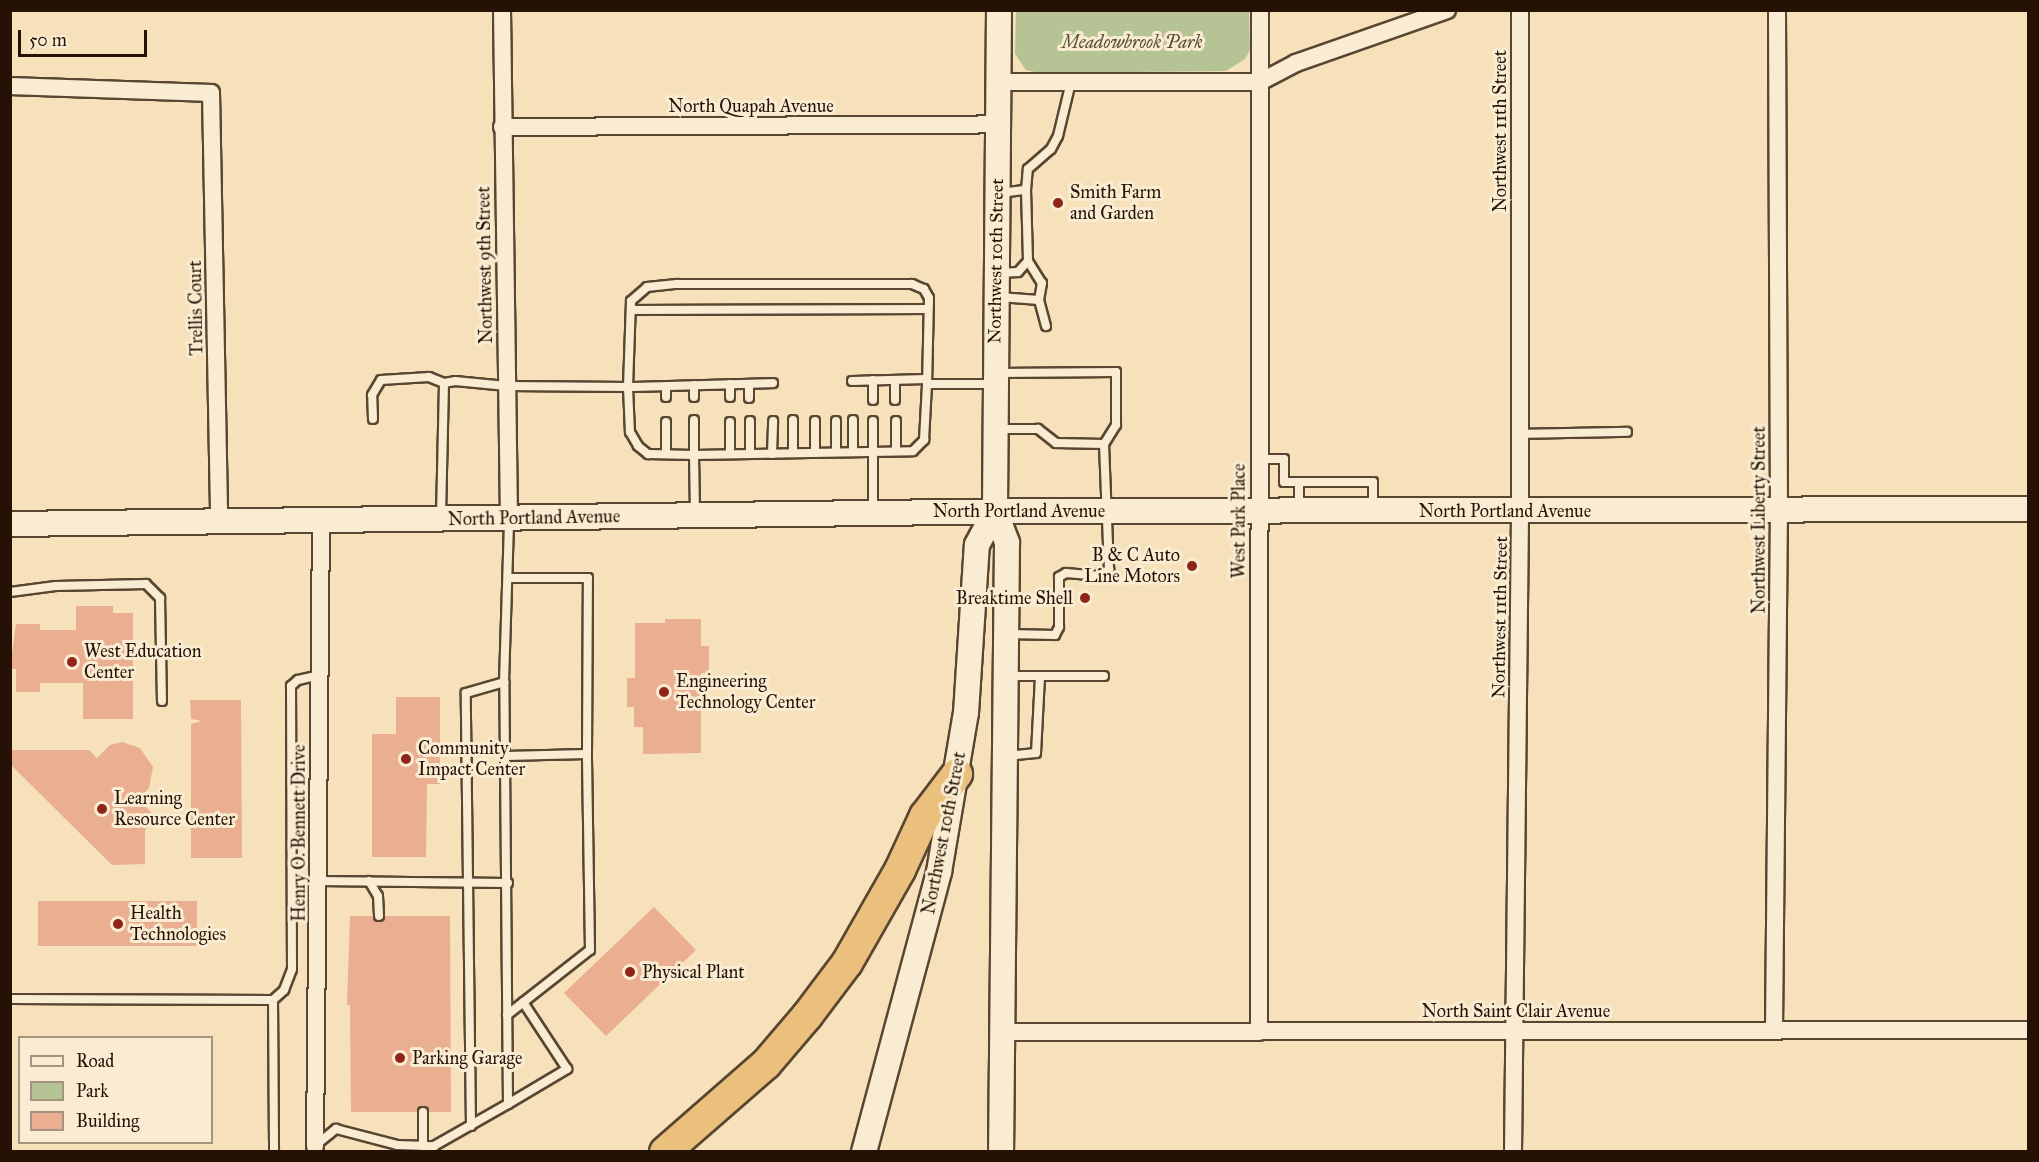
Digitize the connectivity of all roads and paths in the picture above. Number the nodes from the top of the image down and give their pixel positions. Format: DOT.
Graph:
graph roads {
  1 [pos="502,10"];
  2 [pos="999,10"];
  3 [pos="1260,10"];
  4 [pos="1447,10"];
  5 [pos="1520,10"];
  6 [pos="1777,10"];
  7 [pos="999,82"];
  8 [pos="1071,82"];
  9 [pos="1260,82"];
  10 [pos="10,86"];
  11 [pos="999,124"];
  12 [pos="502,126"];
  13 [pos="1026,190"];
  14 [pos="998,193"];
  15 [pos="1028,261"];
  16 [pos="996,273"];
  17 [pos="995,297"];
  18 [pos="1039,300"];
  19 [pos="928,309"];
  20 [pos="631,310"];
  21 [pos="1046,326"];
  22 [pos="994,378"];
  23 [pos="873,380"];
  24 [pos="895,380"];
  25 [pos="852,381"];
  26 [pos="927,382"];
  27 [pos="444,383"];
  28 [pos="773,383"];
  29 [pos="730,384"];
  30 [pos="749,384"];
  31 [pos="694,385"];
  32 [pos="507,386"];
  33 [pos="666,386"];
  34 [pos="628,387"];
  35 [pos="666,397"];
  36 [pos="694,397"];
  37 [pos="730,397"];
  38 [pos="749,398"];
  39 [pos="873,400"];
  40 [pos="896,400"];
  41 [pos="373,419"];
  42 [pos="694,420"];
  43 [pos="793,420"];
  44 [pos="853,420"];
  45 [pos="750,421"];
  46 [pos="773,421"];
  47 [pos="815,421"];
  48 [pos="836,421"];
  49 [pos="873,421"];
  50 [pos="896,421"];
  51 [pos="666,422"];
  52 [pos="730,422"];
  53 [pos="994,429"];
  54 [pos="1627,432"];
  55 [pos="1520,434"];
  56 [pos="1104,444"];
  57 [pos="873,451"];
  58 [pos="896,451"];
  59 [pos="815,452"];
  60 [pos="836,452"];
  61 [pos="853,452"];
  62 [pos="793,453"];
  63 [pos="666,454"];
  64 [pos="730,454"];
  65 [pos="750,454"];
  66 [pos="772,454"];
  67 [pos="694,455"];
  68 [pos="1259,459"];
  69 [pos="1299,482"];
  70 [pos="2028,509"];
  71 [pos="1259,510"];
  72 [pos="1299,510"];
  73 [pos="995,511"];
  74 [pos="1107,511"];
  75 [pos="1373,511"];
  76 [pos="1520,511"];
  77 [pos="1779,512"];
  78 [pos="873,513"];
  79 [pos="695,515"];
  80 [pos="509,519"];
  81 [pos="441,520"];
  82 [pos="321,521"];
  83 [pos="219,522"];
  84 [pos="10,524"];
  85 [pos="508,578"];
  86 [pos="10,592"];
  87 [pos="1007,634"];
  88 [pos="319,675"];
  89 [pos="1007,676"];
  90 [pos="1040,676"];
  91 [pos="1104,676"];
  92 [pos="504,682"];
  93 [pos="162,701"];
  94 [pos="587,754"];
  95 [pos="506,756"];
  96 [pos="1006,756"];
  97 [pos="957,774"];
  98 [pos="318,881"];
  99 [pos="369,881"];
  100 [pos="467,882"];
  101 [pos="508,883"];
  102 [pos="379,916"];
  103 [pos="10,999"];
  104 [pos="273,1000"];
  105 [pos="523,1002"];
  106 [pos="507,1015"];
  107 [pos="1774,1029"];
  108 [pos="1515,1030"];
  109 [pos="2028,1030"];
  110 [pos="1003,1032"];
  111 [pos="1259,1032"];
  112 [pos="508,1104"];
  113 [pos="423,1112"];
  114 [pos="471,1126"];
  115 [pos="423,1146"];
  116 [pos="312,1149"];
  117 [pos="274,1152"];
  118 [pos="665,1152"];
  119 [pos="864,1152"];
  120 [pos="1001,1152"];
  121 [pos="1513,1152"];
  1 -- 12 [label="street, Northwest 9th Street"];
  2 -- 7 [label="main road, Northwest 10th Street"];
  3 -- 9 [label="street, West Park Place"];
  4 -- 9 [label="street"];
  5 -- 55 [label="street, Northwest 11th Street"];
  6 -- 77 [label="street, Northwest Liberty Street"];
  7 -- 8 [label="street"];
  7 -- 11 [label="main road, Northwest 10th Street"];
  8 -- 9 [label="street"];
  8 -- 13 [label="lane"];
  9 -- 68 [label="street, West Park Place"];
  10 -- 83 [label="street, Trellis Court"];
  11 -- 12 [label="street, North Quapah Avenue"];
  11 -- 14 [label="main road, Northwest 10th Street"];
  12 -- 32 [label="street, Northwest 9th Street"];
  13 -- 14 [label="lane"];
  13 -- 15 [label="lane"];
  14 -- 16 [label="main road, Northwest 10th Street"];
  15 -- 16 [label="lane"];
  15 -- 18 [label="lane"];
  16 -- 17 [label="main road, Northwest 10th Street"];
  17 -- 18 [label="lane"];
  17 -- 22 [label="main road, Northwest 10th Street"];
  18 -- 21 [label="lane"];
  19 -- 20 [label="lane"];
  19 -- 20 [label="lane"];
  19 -- 26 [label="lane"];
  20 -- 34 [label="lane"];
  22 -- 26 [label="lane"];
  22 -- 53 [label="main road, Northwest 10th Street"];
  22 -- 56 [label="lane"];
  23 -- 24 [label="lane"];
  23 -- 25 [label="lane"];
  23 -- 39 [label="lane"];
  24 -- 26 [label="lane"];
  24 -- 40 [label="lane"];
  26 -- 58 [label="lane"];
  27 -- 32 [label="lane"];
  27 -- 41 [label="lane"];
  27 -- 81 [label="lane"];
  28 -- 30 [label="lane"];
  29 -- 30 [label="lane"];
  29 -- 31 [label="lane"];
  29 -- 37 [label="lane"];
  30 -- 38 [label="lane"];
  31 -- 33 [label="lane"];
  31 -- 36 [label="lane"];
  32 -- 34 [label="lane"];
  32 -- 80 [label="street, Northwest 9th Street"];
  33 -- 34 [label="lane"];
  33 -- 35 [label="lane"];
  34 -- 63 [label="lane"];
  42 -- 67 [label="lane"];
  43 -- 62 [label="lane"];
  44 -- 61 [label="lane"];
  45 -- 65 [label="lane"];
  46 -- 66 [label="lane"];
  47 -- 59 [label="lane"];
  48 -- 60 [label="lane"];
  49 -- 57 [label="lane"];
  50 -- 58 [label="lane"];
  51 -- 63 [label="lane"];
  52 -- 64 [label="lane"];
  53 -- 56 [label="lane"];
  53 -- 73 [label="main road, Northwest 10th Street"];
  54 -- 55 [label="lane"];
  55 -- 76 [label="street, Northwest 11th Street"];
  56 -- 74 [label="lane"];
  57 -- 58 [label="lane"];
  57 -- 61 [label="lane"];
  57 -- 78 [label="lane"];
  59 -- 60 [label="lane"];
  59 -- 62 [label="lane"];
  60 -- 61 [label="lane"];
  62 -- 66 [label="lane"];
  63 -- 67 [label="lane"];
  64 -- 65 [label="lane"];
  64 -- 67 [label="lane"];
  65 -- 66 [label="lane"];
  67 -- 79 [label="lane"];
  68 -- 69 [label="lane"];
  68 -- 71 [label="street, West Park Place"];
  69 -- 72 [label="lane"];
  69 -- 75 [label="lane"];
  70 -- 77 [label="main road, North Portland Avenue"];
  71 -- 72 [label="main road, North Portland Avenue"];
  71 -- 74 [label="main road, North Portland Avenue"];
  71 -- 111 [label="street, West Park Place"];
  72 -- 75 [label="main road, North Portland Avenue"];
  73 -- 74 [label="main road, North Portland Avenue"];
  73 -- 78 [label="main road, North Portland Avenue"];
  73 -- 87 [label="main road, Northwest 10th Street"];
  73 -- 97 [label="main road, Northwest 10th Street"];
  74 -- 87 [label="lane"];
  75 -- 76 [label="main road, North Portland Avenue"];
  76 -- 77 [label="main road, North Portland Avenue"];
  76 -- 108 [label="street, Northwest 11th Street"];
  77 -- 107 [label="street, Northwest Liberty Street"];
  78 -- 79 [label="main road, North Portland Avenue"];
  79 -- 80 [label="main road, North Portland Avenue"];
  80 -- 81 [label="main road, North Portland Avenue"];
  80 -- 85 [label="lane"];
  81 -- 82 [label="main road, North Portland Avenue"];
  82 -- 83 [label="main road, North Portland Avenue"];
  82 -- 88 [label="street, Henry O. Bennett Drive"];
  83 -- 84 [label="main road, North Portland Avenue"];
  85 -- 92 [label="lane"];
  85 -- 94 [label="lane"];
  86 -- 93 [label="lane"];
  87 -- 89 [label="main road, Northwest 10th Street"];
  88 -- 98 [label="street, Henry O. Bennett Drive"];
  88 -- 104 [label="lane"];
  89 -- 90 [label="lane"];
  89 -- 96 [label="main road, Northwest 10th Street"];
  90 -- 91 [label="lane"];
  90 -- 96 [label="lane"];
  92 -- 95 [label="lane"];
  92 -- 100 [label="lane"];
  94 -- 95 [label="lane"];
  94 -- 105 [label="lane"];
  95 -- 101 [label="lane"];
  96 -- 110 [label="main road, Northwest 10th Street"];
  97 -- 118 [label="highway"];
  97 -- 119 [label="main road, Northwest 10th Street"];
  98 -- 99 [label="lane"];
  98 -- 116 [label="street, Henry O. Bennett Drive"];
  99 -- 100 [label="lane"];
  99 -- 102 [label="lane"];
  100 -- 101 [label="lane"];
  100 -- 114 [label="lane"];
  101 -- 106 [label="lane"];
  103 -- 104 [label="lane"];
  104 -- 117 [label="lane"];
  105 -- 106 [label="lane"];
  105 -- 112 [label="lane"];
  106 -- 112 [label="lane"];
  107 -- 108 [label="street, North Saint Clair Avenue"];
  107 -- 109 [label="street, North Saint Clair Avenue"];
  108 -- 111 [label="street, North Saint Clair Avenue"];
  108 -- 121 [label="street, Northwest 11th Street"];
  110 -- 111 [label="street, North Saint Clair Avenue"];
  110 -- 120 [label="main road, Northwest 10th Street"];
  112 -- 114 [label="lane"];
  113 -- 115 [label="lane"];
  114 -- 115 [label="lane"];
  115 -- 116 [label="lane"];
}
